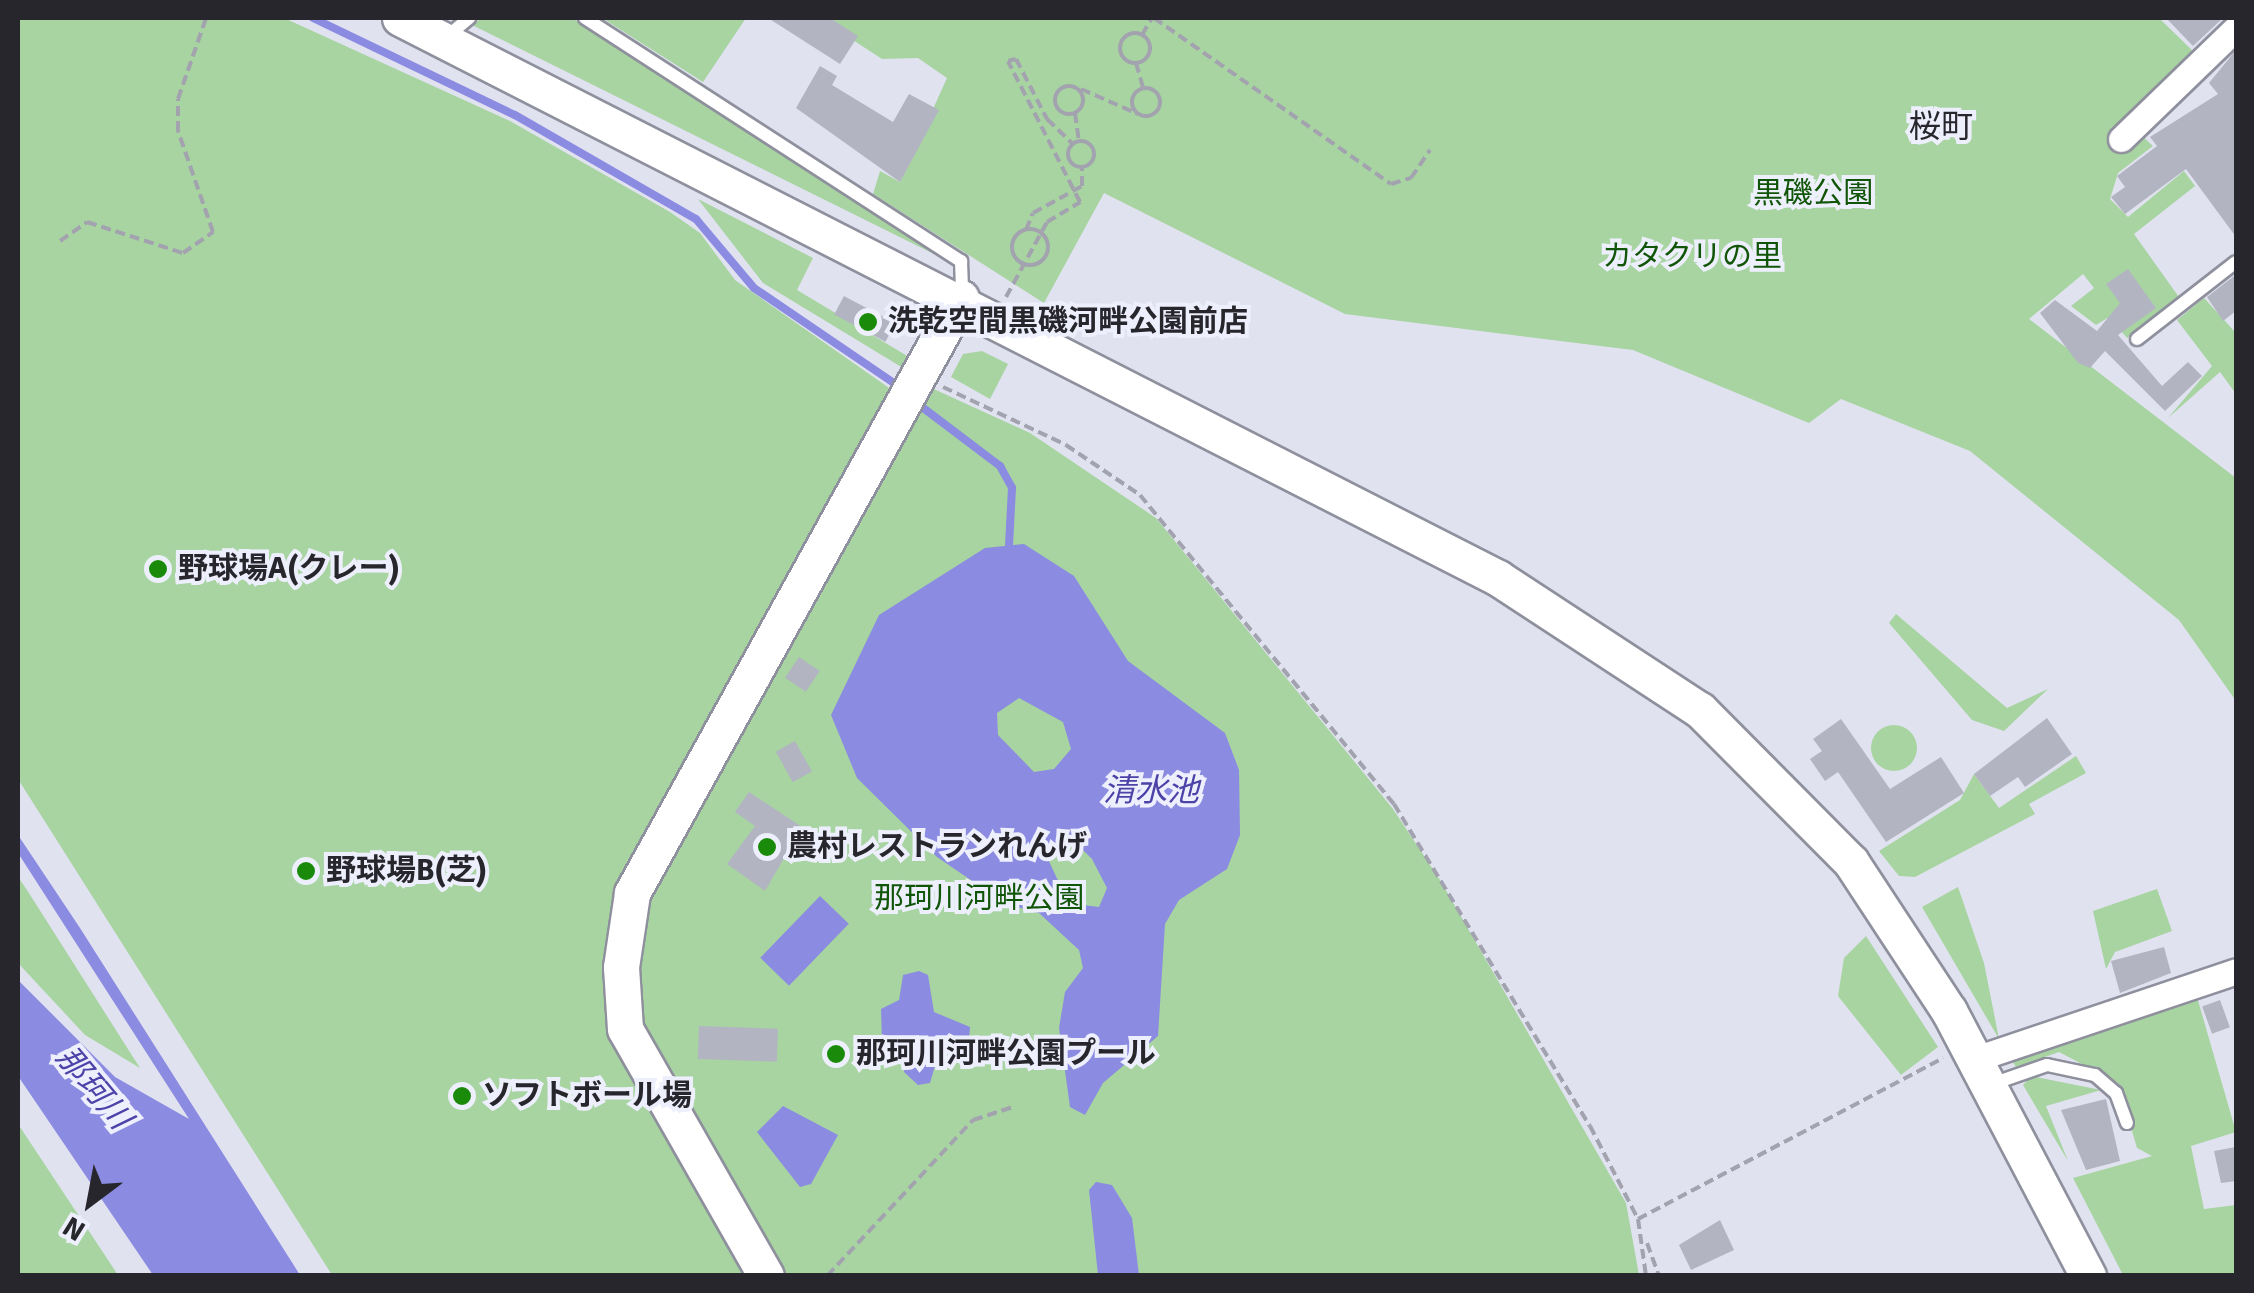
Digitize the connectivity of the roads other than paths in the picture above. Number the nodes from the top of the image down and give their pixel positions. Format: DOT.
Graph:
graph roads {
  1 [pos="400,18"];
  2 [pos="584,18"];
  3 [pos="456,28"];
  4 [pos="2236,28"];
  5 [pos="2121,139"];
  6 [pos="2236,262"];
  7 [pos="961,298"];
  8 [pos="2136,339"];
  9 [pos="2236,971"];
  10 [pos="1977,1063"];
  11 [pos="2127,1123"];
  12 [pos="766,1276"];
  13 [pos="2088,1276"];
  1 -- 3 [label="street"];
  2 -- 7 [label="lane"];
  3 -- 7 [label="street"];
  4 -- 5 [label="street"];
  6 -- 8 [label="lane"];
  7 -- 10 [label="street"];
  7 -- 12 [label="street"];
  9 -- 10 [label="street"];
  10 -- 11 [label="lane"];
  10 -- 13 [label="street"];
}
